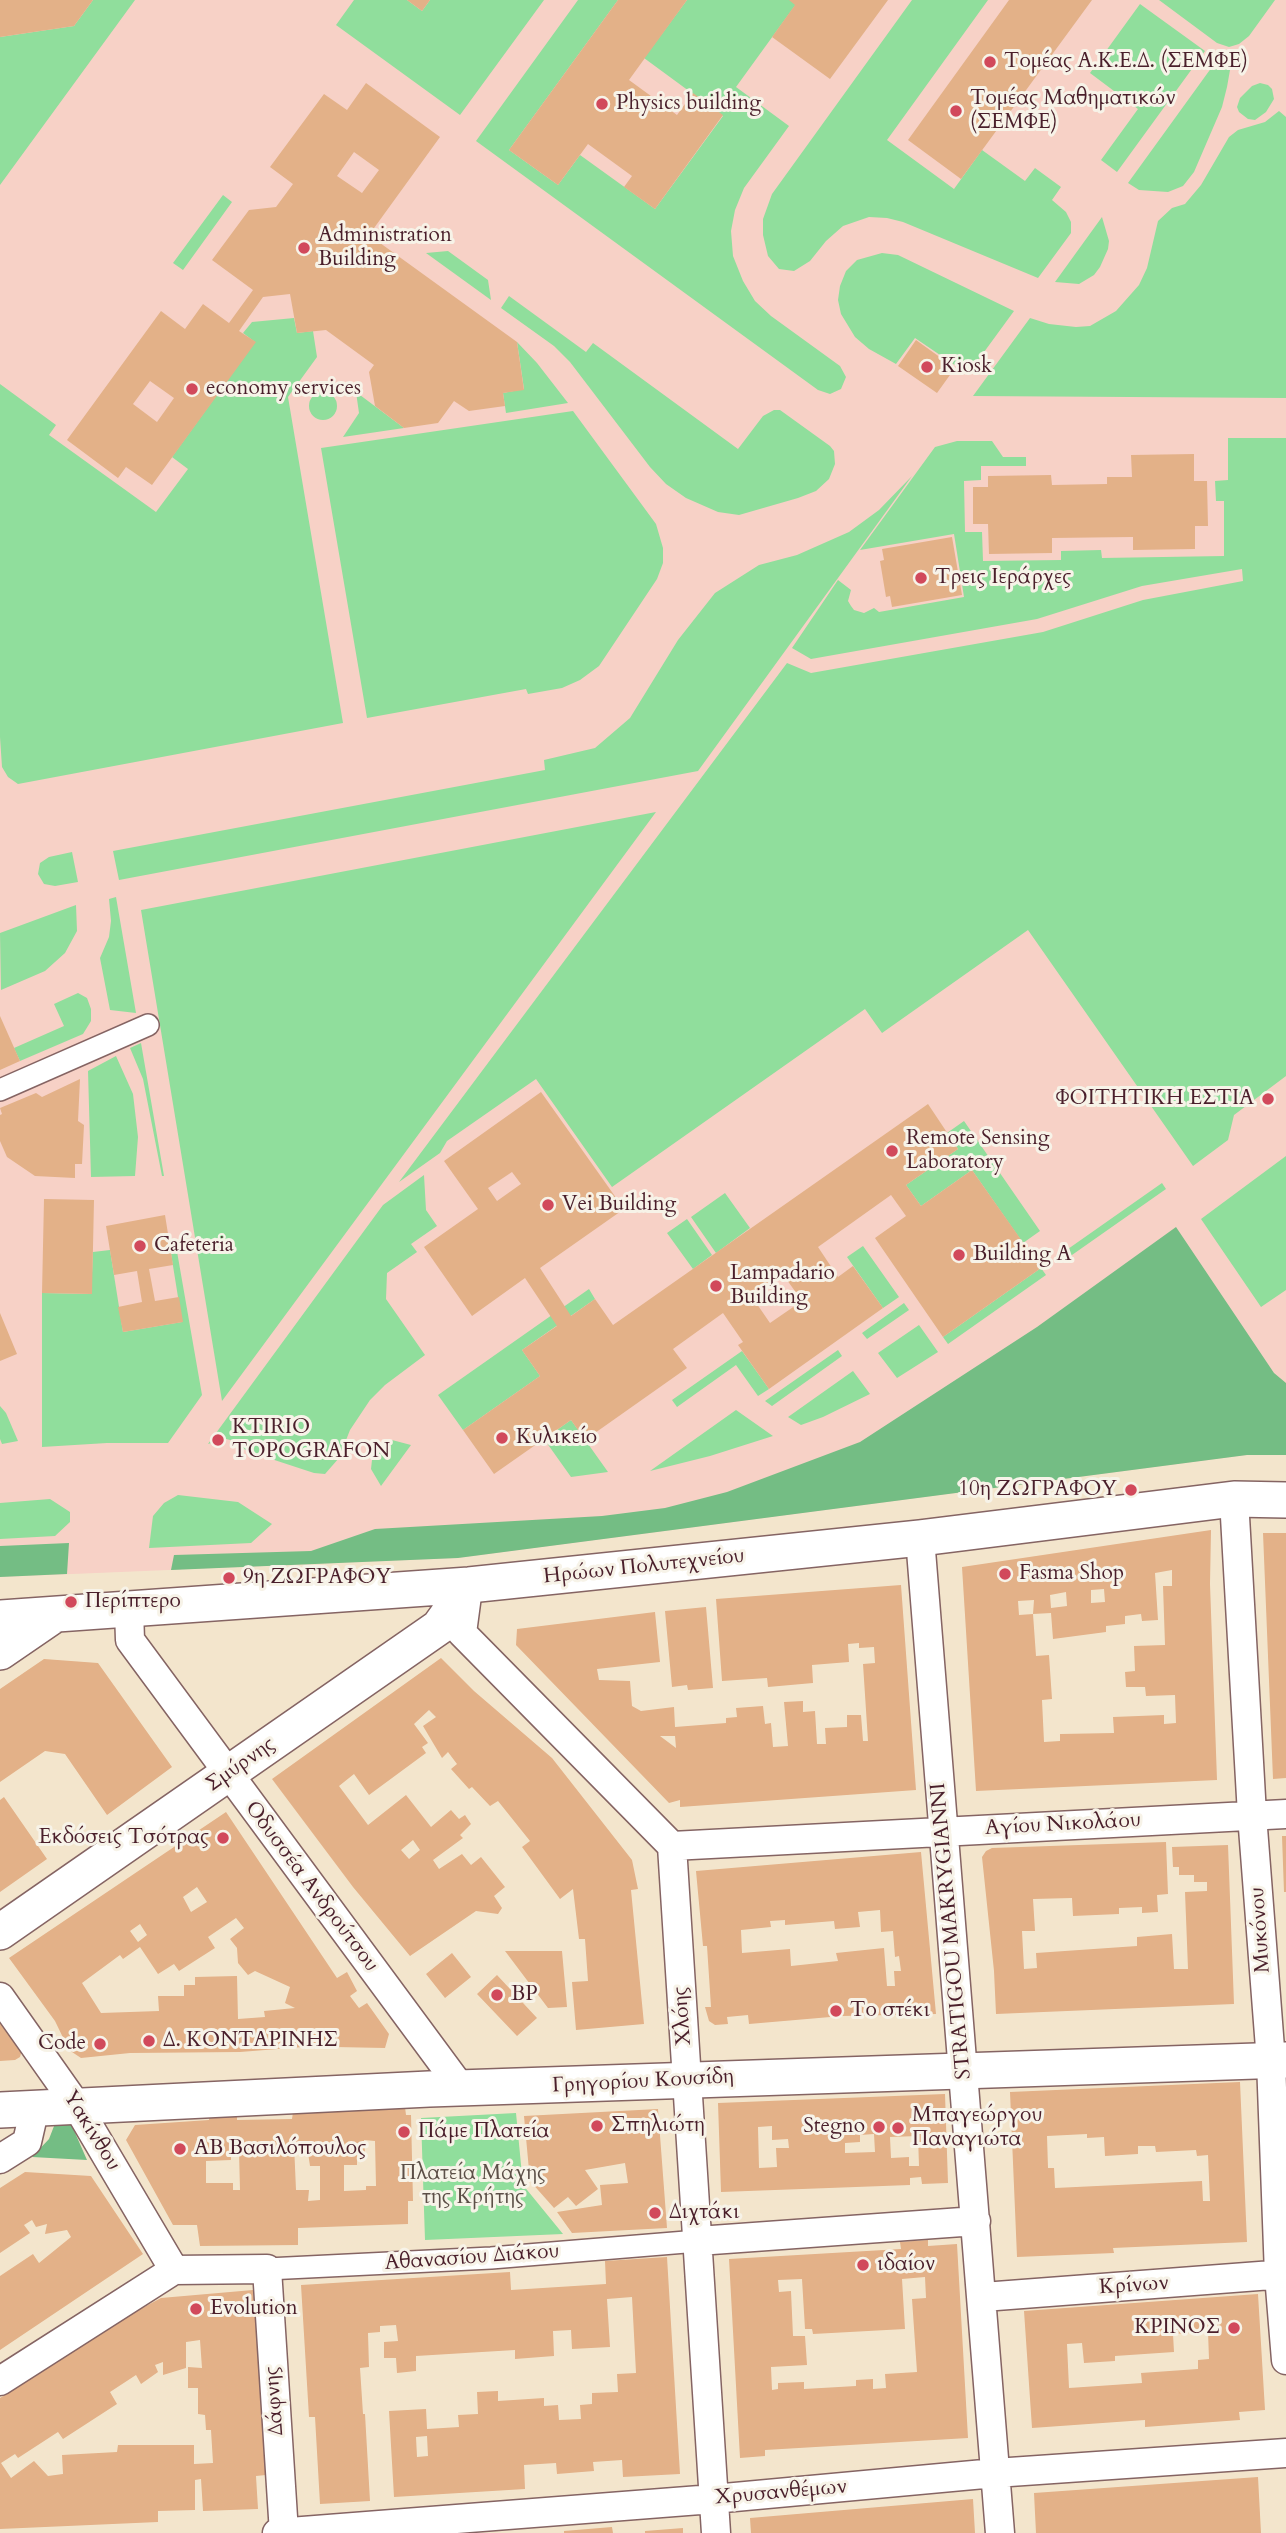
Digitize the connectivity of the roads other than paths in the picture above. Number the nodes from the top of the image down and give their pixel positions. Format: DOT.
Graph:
graph roads {
  1 [pos="148,1025"];
  2 [pos="0,1090"];
  3 [pos="1234,1499"];
  4 [pos="1286,1500"];
  5 [pos="920,1538"];
  6 [pos="469,1585"];
  7 [pos="129,1610"];
  8 [pos="54,1615"];
  9 [pos="0,1618"];
  10 [pos="0,1651"];
  11 [pos="227,1774"];
  12 [pos="1286,1814"];
  13 [pos="1252,1815"];
  14 [pos="944,1832"];
  15 [pos="672,1846"];
  16 [pos="0,1932"];
  17 [pos="0,1997"];
  18 [pos="1278,2060"];
  19 [pos="964,2071"];
  20 [pos="687,2079"];
  21 [pos="461,2088"];
  22 [pos="77,2106"];
  23 [pos="35,2107"];
  24 [pos="0,2110"];
  25 [pos="0,2159"];
  26 [pos="976,2221"];
  27 [pos="698,2241"];
  28 [pos="267,2269"];
  29 [pos="174,2270"];
  30 [pos="1282,2275"];
  31 [pos="983,2297"];
  32 [pos="1286,2360"];
  33 [pos="0,2381"];
  34 [pos="1286,2453"];
  35 [pos="995,2473"];
  36 [pos="713,2499"];
  37 [pos="277,2533"];
  38 [pos="284,2533"];
  39 [pos="716,2533"];
  40 [pos="1000,2533"];
  1 -- 2 [label="street"];
  3 -- 4 [label="street, Ηρώων Πολυτεχνείου"];
  3 -- 5 [label="street, Ηρώων Πολυτεχνείου"];
  3 -- 13 [label="street, Μυκόνου"];
  5 -- 6 [label="street, Ηρώων Πολυτεχνείου"];
  5 -- 14 [label="street, STRATIGOU MAKRYGIANNI"];
  6 -- 7 [label="street, Ηρώων Πολυτεχνείου"];
  6 -- 11 [label="street, Σμύρνης"];
  6 -- 15 [label="street"];
  7 -- 8 [label="street, Ηρώων Πολυτεχνείου"];
  7 -- 11 [label="street, Οδυσσέα Ανδρούτσου"];
  8 -- 9 [label="street, Ηρώων Πολυτεχνείου"];
  8 -- 10 [label="street"];
  11 -- 16 [label="street, Σμύρνης"];
  11 -- 21 [label="street, Οδυσσέα Ανδρούτσου"];
  12 -- 13 [label="street, Αγίου Νικολάου"];
  13 -- 14 [label="street, Αγίου Νικολάου"];
  13 -- 18 [label="street, Μυκόνου"];
  14 -- 15 [label="street, Αγίου Νικολάου"];
  14 -- 19 [label="street, STRATIGOU MAKRYGIANNI"];
  15 -- 20 [label="street, Χλόης"];
  17 -- 22 [label="street, Υακίνθου"];
  18 -- 19 [label="street, Γρηγορίου Κουσίδη"];
  18 -- 30 [label="street, Μυκόνου"];
  19 -- 20 [label="street, Γρηγορίου Κουσίδη"];
  19 -- 26 [label="street, STRATIGOU MAKRYGIANNI"];
  20 -- 21 [label="street, Γρηγορίου Κουσίδη"];
  20 -- 27 [label="street, Χλόης"];
  21 -- 22 [label="street, Γρηγορίου Κουσίδη"];
  22 -- 23 [label="street, Γρηγορίου Κουσίδη"];
  22 -- 29 [label="street, Υακίνθου"];
  23 -- 24 [label="street, Γρηγορίου Κουσίδη"];
  23 -- 25 [label="street"];
  26 -- 27 [label="street, Αθανασίου Διάκου"];
  26 -- 31 [label="street, STRATIGOU MAKRYGIANNI"];
  27 -- 28 [label="street, Αθανασίου Διάκου"];
  27 -- 36 [label="street, Χλόης"];
  28 -- 29 [label="street, Αθανασίου Διάκου"];
  28 -- 38 [label="street, Δάφνης"];
  29 -- 33 [label="street"];
  30 -- 31 [label="street, Κρίνων"];
  30 -- 32 [label="street, Μυκόνου"];
  31 -- 35 [label="street, STRATIGOU MAKRYGIANNI"];
  34 -- 35 [label="street, Χρυσανθέμων"];
  35 -- 36 [label="street, Χρυσανθέμων"];
  35 -- 40 [label="street, STRATIGOU MAKRYGIANNI"];
  36 -- 38 [label="street, Χρυσανθέμων"];
  36 -- 39 [label="street, Χλόης"];
  37 -- 38 [label="street, Χρυσανθέμων"];
}
